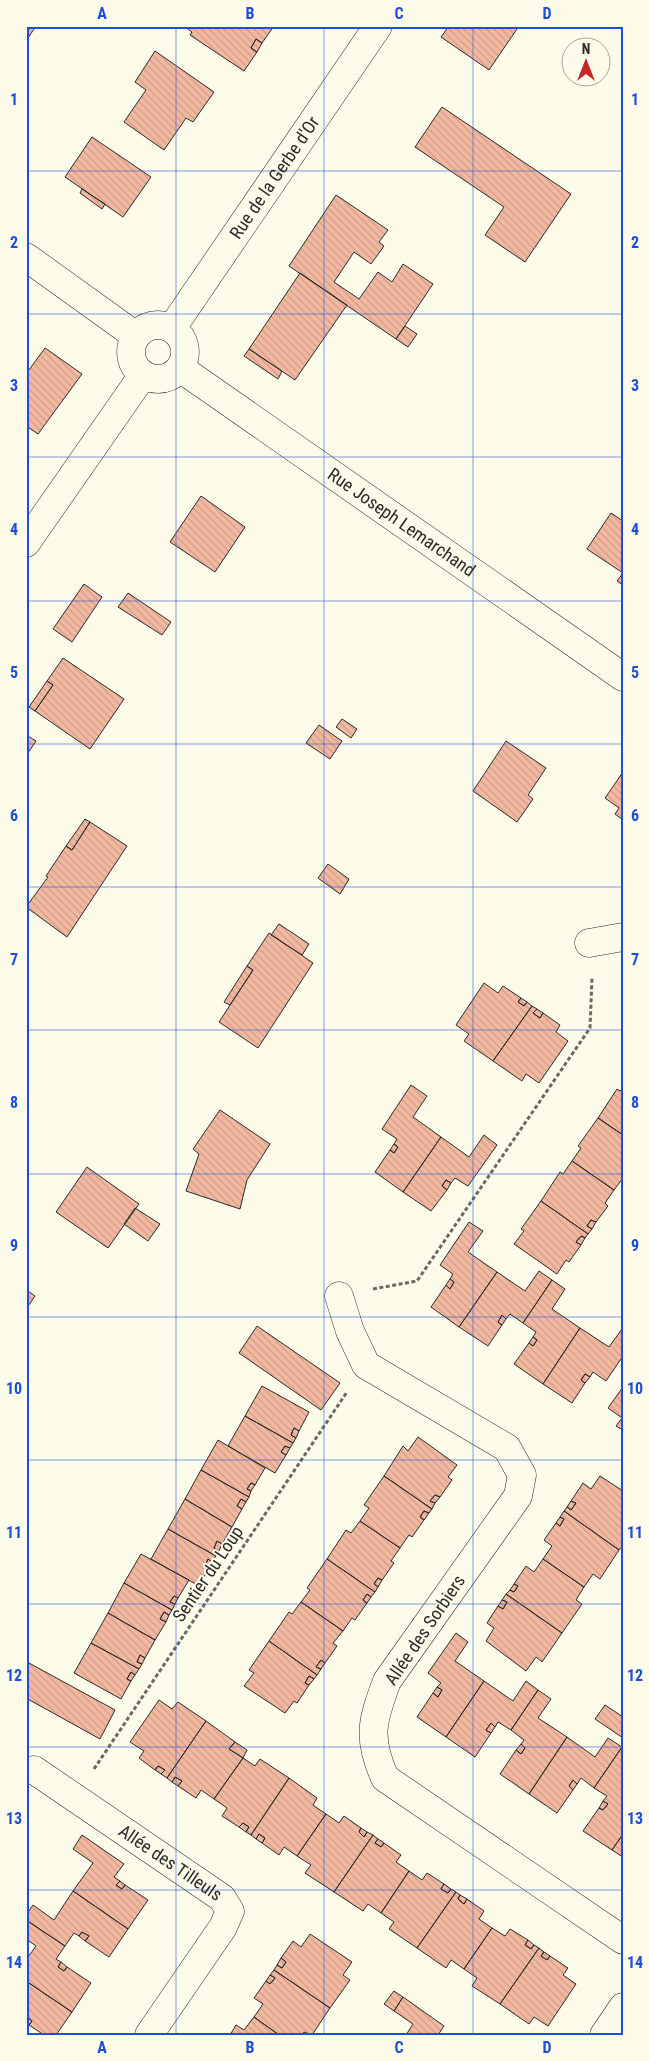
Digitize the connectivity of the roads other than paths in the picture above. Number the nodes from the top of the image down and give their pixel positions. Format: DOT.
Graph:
graph roads {
  1 [pos="378,26"];
  2 [pos="26,257"];
  3 [pos="172,328"];
  4 [pos="136,336"];
  5 [pos="180,368"];
  6 [pos="142,375"];
  7 [pos="26,543"];
  8 [pos="623,677"];
  9 [pos="623,937"];
  10 [pos="589,943"];
  11 [pos="339,1296"];
  12 [pos="34,1770"];
  13 [pos="623,1940"];
  14 [pos="623,2007"];
  15 [pos="149,2035"];
  16 [pos="604,2035"];
  1 -- 3 [label="street, Rue de la Gerbe d'Or"];
  2 -- 4 [label="street"];
  3 -- 4 [label="street"];
  3 -- 5 [label="street"];
  4 -- 6 [label="street"];
  5 -- 6 [label="street"];
  5 -- 8 [label="street, Rue Joseph Lemarchand"];
  6 -- 7 [label="street"];
  9 -- 10 [label="street"];
  11 -- 13 [label="street, Allée des Sorbiers"];
  12 -- 15 [label="street, Allée des Tilleuls"];
  14 -- 16 [label="street"];
}
